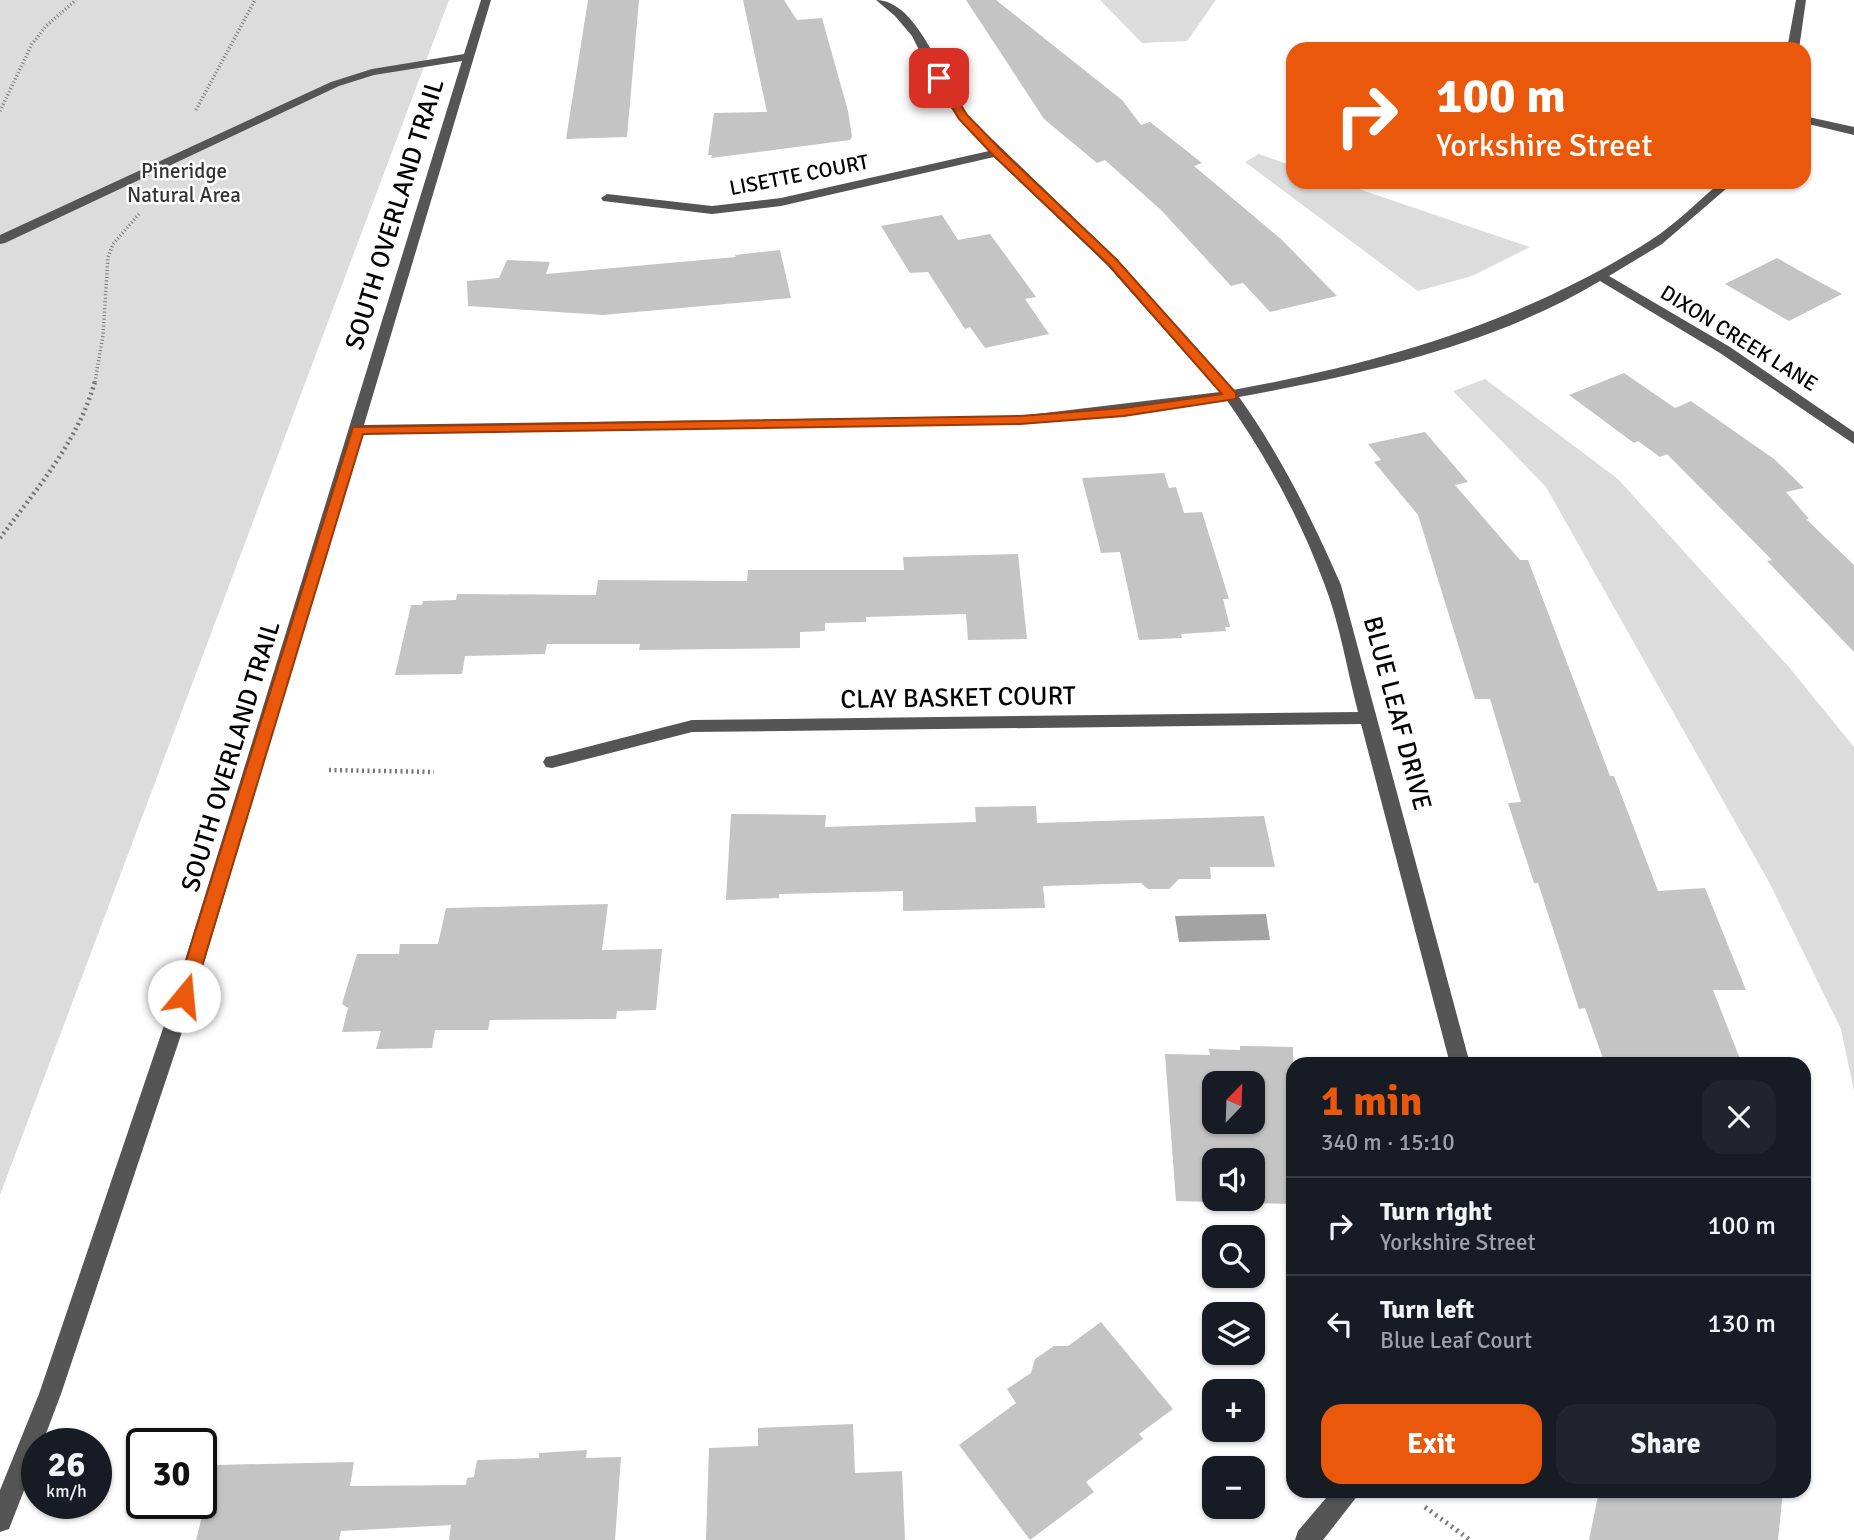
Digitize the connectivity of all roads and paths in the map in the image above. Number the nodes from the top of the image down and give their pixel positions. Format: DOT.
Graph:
graph roads {
  1 [pos="76,0"];
  2 [pos="254,0"];
  3 [pos="486,0"];
  4 [pos="881,0"];
  5 [pos="1801,0"];
  6 [pos="1794,42"];
  7 [pos="468,57"];
  8 [pos="0,111"];
  9 [pos="1811,120"];
  10 [pos="1854,131"];
  11 [pos="997,153"];
  12 [pos="182,156"];
  13 [pos="1720,189"];
  14 [pos="607,198"];
  15 [pos="0,240"];
  16 [pos="1600,276"];
  17 [pos="1231,396"];
  18 [pos="357,430"];
  19 [pos="1854,439"];
  20 [pos="0,538"];
  21 [pos="1369,718"];
  22 [pos="552,761"];
  23 [pos="329,770"];
  24 [pos="434,772"];
  25 [pos="1458,1057"];
  26 [pos="1341,1498"];
  27 [pos="1425,1507"];
  28 [pos="0,1520"];
  29 [pos="1307,1540"];
  30 [pos="1470,1540"];
  1 -- 8 [label="path"];
  2 -- 12 [label="path"];
  3 -- 7 [label="street, SOUTH OVERLAND TRAIL"];
  4 -- 11 [label="street, BLUE LEAF DRIVE"];
  5 -- 6 [label="street"];
  7 -- 12 [label="street"];
  7 -- 18 [label="street, SOUTH OVERLAND TRAIL"];
  9 -- 10 [label="street"];
  11 -- 14 [label="street, LISETTE COURT"];
  11 -- 17 [label="street, BLUE LEAF DRIVE"];
  12 -- 15 [label="street"];
  12 -- 20 [label="path"];
  13 -- 16 [label="street"];
  16 -- 17 [label="street"];
  16 -- 19 [label="street, DIXON CREEK LANE"];
  17 -- 18 [label="street"];
  17 -- 21 [label="street, BLUE LEAF DRIVE"];
  18 -- 28 [label="street, SOUTH OVERLAND TRAIL"];
  21 -- 22 [label="street, CLAY BASKET COURT"];
  21 -- 25 [label="street, BLUE LEAF DRIVE"];
  23 -- 24 [label="path"];
  26 -- 29 [label="street"];
  27 -- 30 [label="path"];
}
